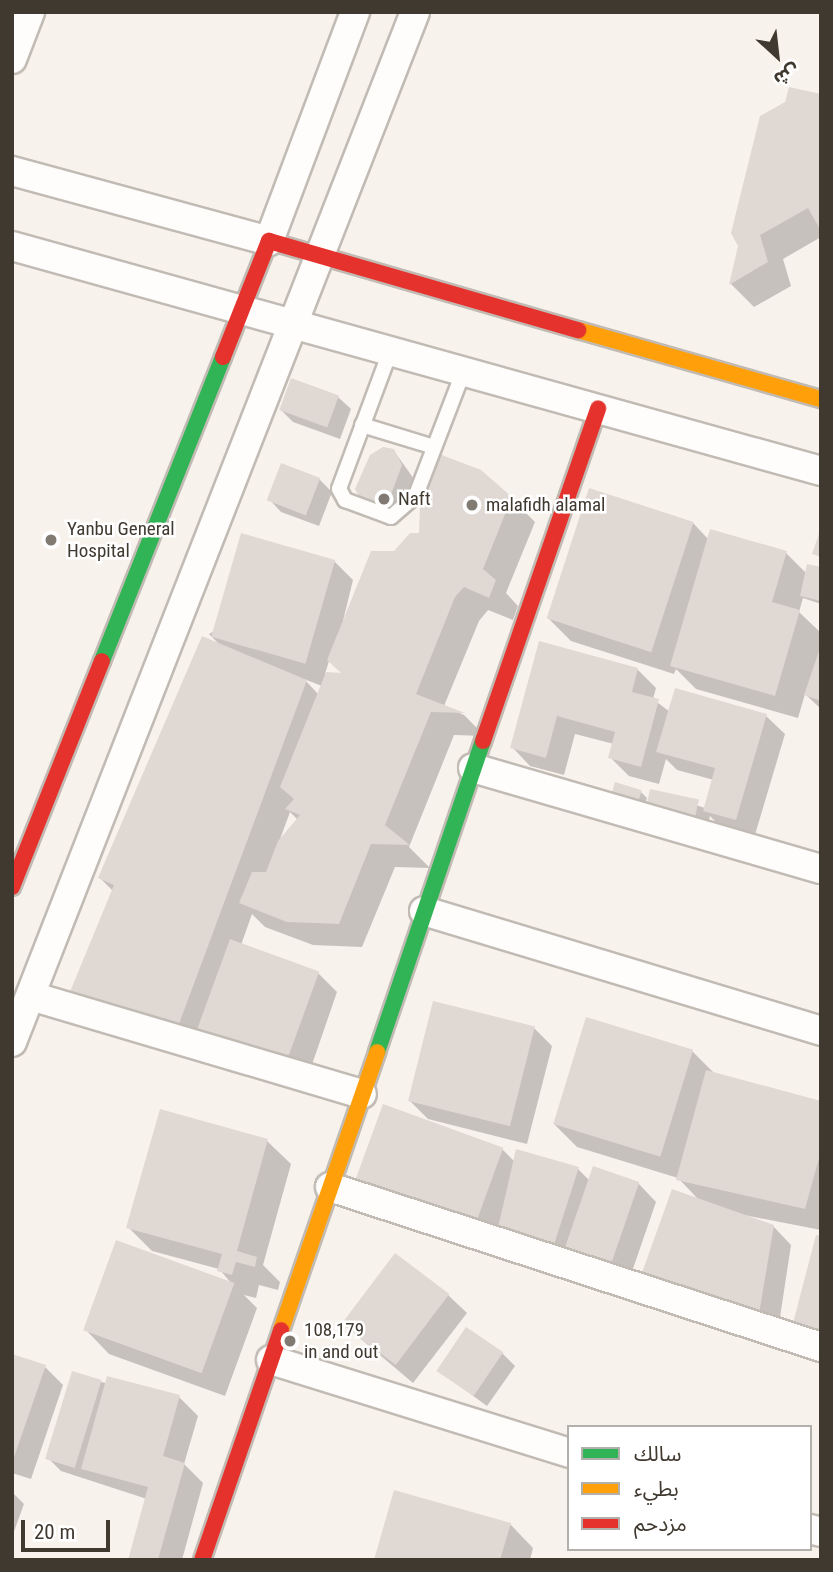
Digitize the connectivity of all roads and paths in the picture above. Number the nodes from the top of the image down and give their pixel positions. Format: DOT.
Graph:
graph roads {
  1 [pos="30,12"];
  2 [pos="355,12"];
  3 [pos="415,12"];
  4 [pos="12,59"];
  5 [pos="12,171"];
  6 [pos="269,242"];
  7 [pos="12,246"];
  8 [pos="321,256"];
  9 [pos="243,307"];
  10 [pos="296,322"];
  11 [pos="391,349"];
  12 [pos="464,370"];
  13 [pos="821,399"];
  14 [pos="597,408"];
  15 [pos="362,425"];
  16 [pos="434,447"];
  17 [pos="821,471"];
  18 [pos="473,768"];
  19 [pos="821,869"];
  20 [pos="12,887"];
  21 [pos="424,911"];
  22 [pos="30,996"];
  23 [pos="821,1031"];
  24 [pos="12,1042"];
  25 [pos="362,1094"];
  26 [pos="330,1186"];
  27 [pos="821,1348"];
  28 [pos="271,1360"];
  29 [pos="567,1452"];
  30 [pos="202,1560"];
  1 -- 4 [label="street"];
  2 -- 6 [label="street"];
  3 -- 8 [label="street"];
  5 -- 6 [label="street"];
  6 -- 8 [label="street"];
  6 -- 9 [label="street"];
  7 -- 9 [label="street"];
  8 -- 10 [label="street"];
  8 -- 13 [label="street"];
  9 -- 10 [label="street"];
  9 -- 20 [label="street"];
  10 -- 11 [label="street"];
  10 -- 22 [label="street"];
  11 -- 12 [label="street"];
  11 -- 15 [label="lane"];
  12 -- 14 [label="street"];
  12 -- 16 [label="lane"];
  14 -- 17 [label="street"];
  14 -- 18 [label="street"];
  15 -- 16 [label="lane"];
  15 -- 16 [label="lane"];
  18 -- 19 [label="street"];
  18 -- 21 [label="street"];
  21 -- 23 [label="street"];
  21 -- 25 [label="street"];
  22 -- 24 [label="street"];
  22 -- 25 [label="street"];
  25 -- 26 [label="street"];
  26 -- 27 [label="street"];
  26 -- 28 [label="street"];
  28 -- 29 [label="street"];
  28 -- 30 [label="street"];
}
